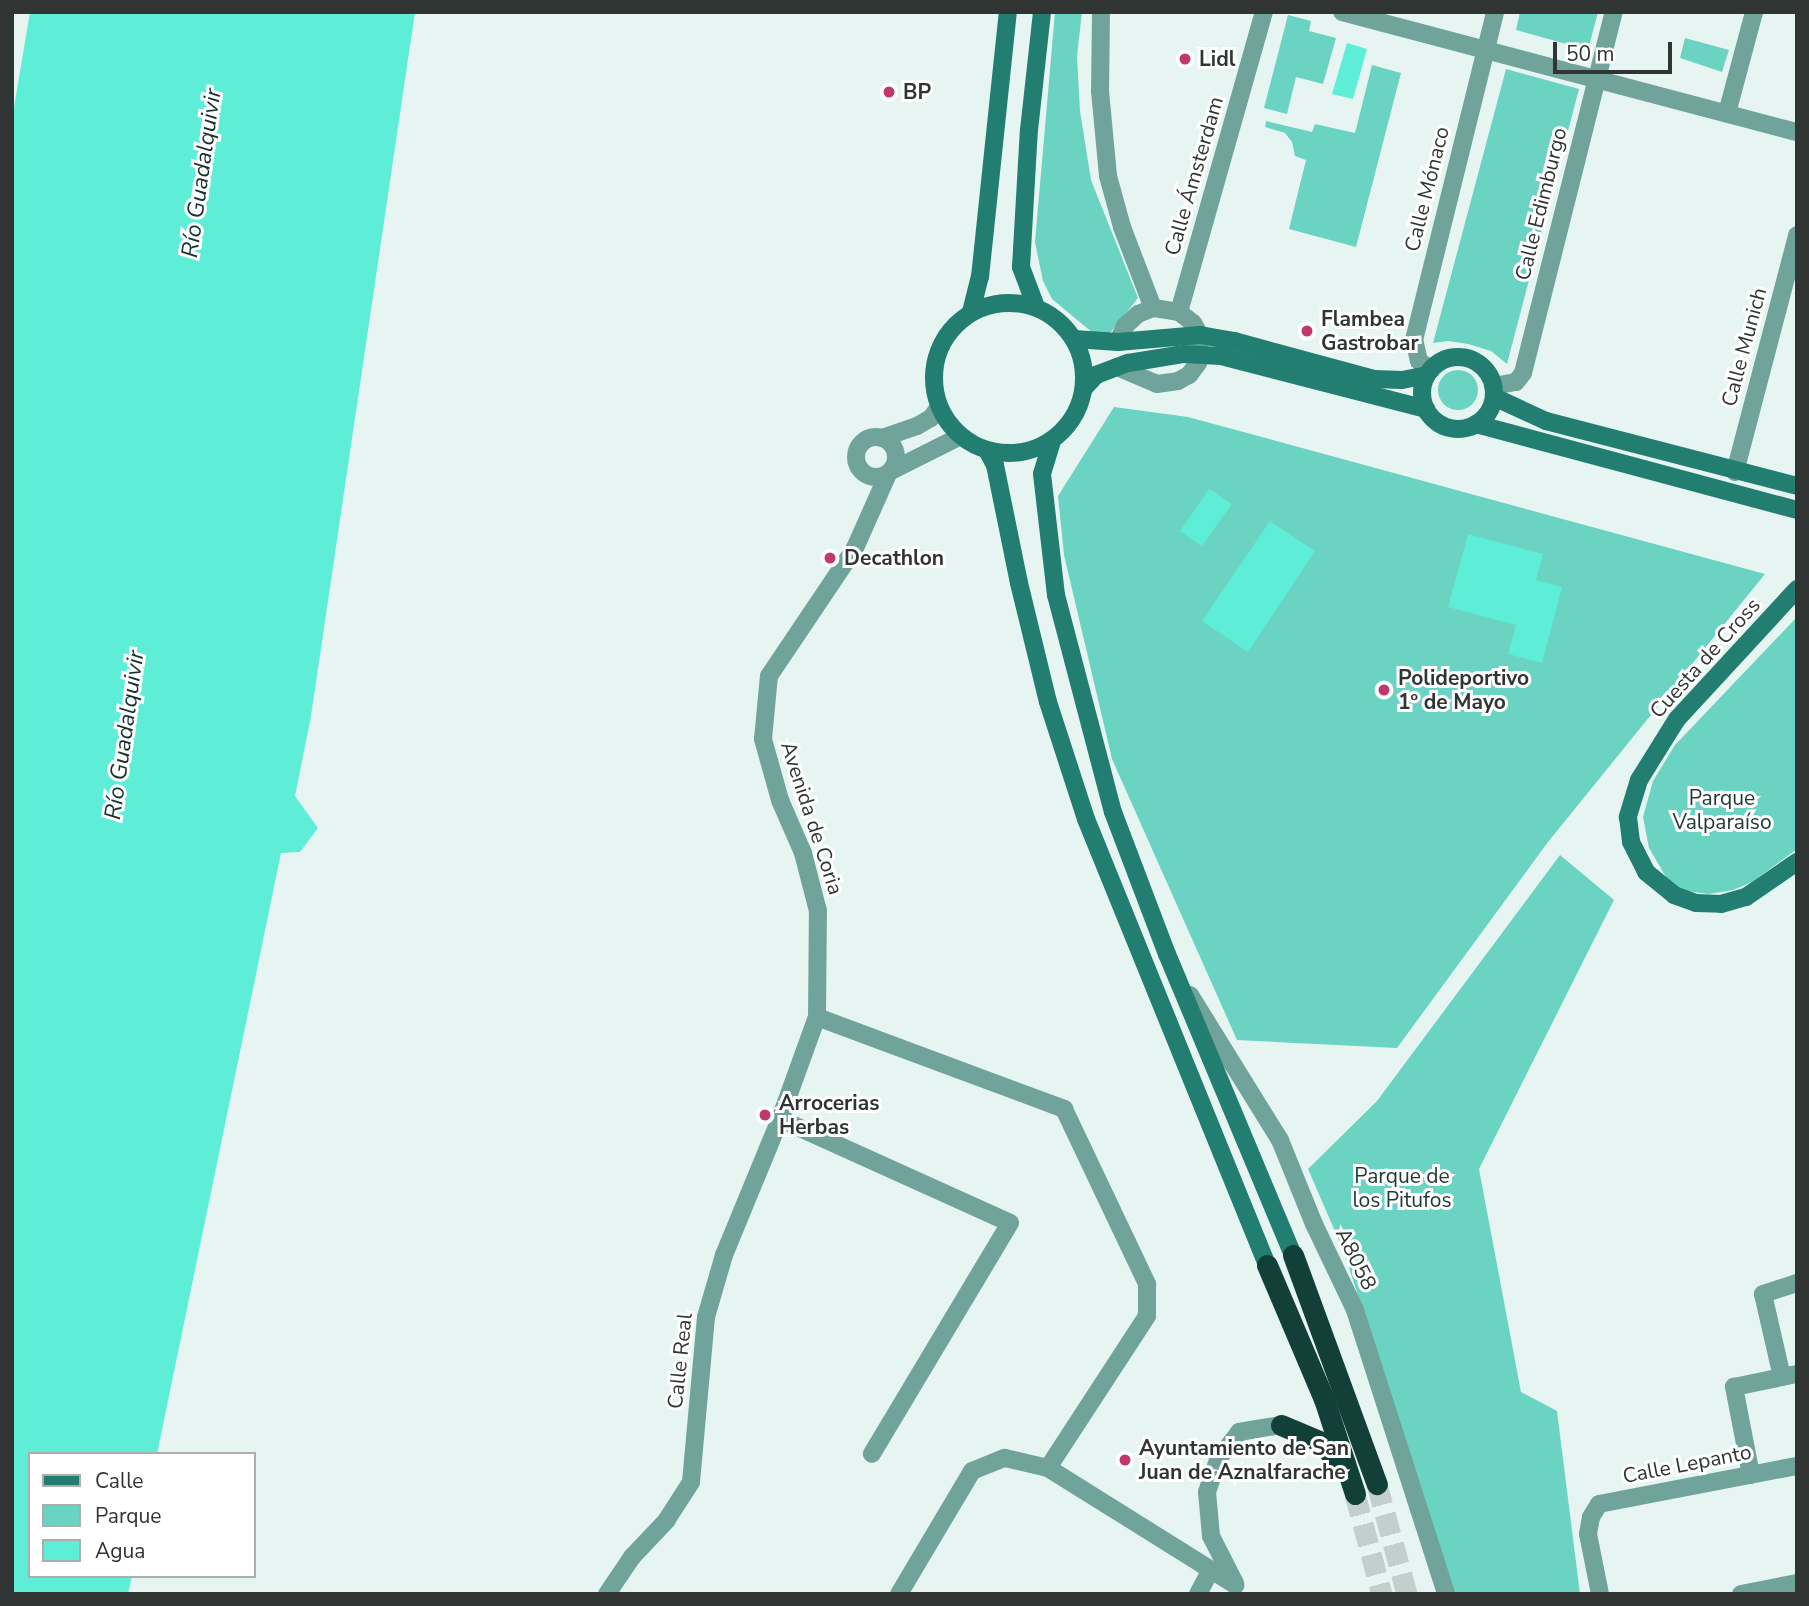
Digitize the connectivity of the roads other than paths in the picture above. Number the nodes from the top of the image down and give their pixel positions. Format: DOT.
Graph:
graph roads {
  1 [pos="1008,12"];
  2 [pos="1042,12"];
  3 [pos="1101,12"];
  4 [pos="1264,12"];
  5 [pos="1342,12"];
  6 [pos="1495,12"];
  7 [pos="1614,12"];
  8 [pos="1754,12"];
  9 [pos="1485,50"];
  10 [pos="1596,79"];
  11 [pos="1727,113"];
  12 [pos="1797,132"];
  13 [pos="1797,235"];
  14 [pos="1036,307"];
  15 [pos="1153,308"];
  16 [pos="971,312"];
  17 [pos="1179,312"];
  18 [pos="1200,335"];
  19 [pos="1074,340"];
  20 [pos="1118,342"];
  21 [pos="1199,355"];
  22 [pos="1116,367"];
  23 [pos="1429,372"];
  24 [pos="1084,388"];
  25 [pos="1493,391"];
  26 [pos="939,407"];
  27 [pos="1426,409"];
  28 [pos="1476,424"];
  29 [pos="961,436"];
  30 [pos="882,438"];
  31 [pos="1052,441"];
  32 [pos="988,452"];
  33 [pos="890,472"];
  34 [pos="1735,472"];
  35 [pos="1797,486"];
  36 [pos="1797,510"];
  37 [pos="1797,589"];
  38 [pos="1797,862"];
  39 [pos="1173,968"];
  40 [pos="817,1017"];
  41 [pos="780,1119"];
  42 [pos="1293,1255"];
  43 [pos="1267,1265"];
  44 [pos="1797,1283"];
  45 [pos="1789,1375"];
  46 [pos="1280,1425"];
  47 [pos="872,1454"];
  48 [pos="1797,1466"];
  49 [pos="1048,1468"];
  50 [pos="1751,1475"];
  51 [pos="1377,1484"];
  52 [pos="1212,1570"];
  53 [pos="1797,1583"];
  54 [pos="1239,1589"];
  55 [pos="607,1594"];
  56 [pos="899,1594"];
  57 [pos="1198,1594"];
  58 [pos="1446,1594"];
  59 [pos="1600,1594"];
  60 [pos="1741,1594"];
  1 -- 16 [label="main road"];
  2 -- 14 [label="main road"];
  3 -- 15 [label="street"];
  4 -- 17 [label="street, Calle Ámsterdam"];
  5 -- 9 [label="street"];
  6 -- 9 [label="street, Calle Mónaco"];
  7 -- 10 [label="street, Calle Edimburgo"];
  8 -- 11 [label="street"];
  9 -- 10 [label="street"];
  9 -- 23 [label="street, Calle Mónaco"];
  10 -- 11 [label="street"];
  10 -- 25 [label="street, Calle Edimburgo"];
  11 -- 12 [label="street"];
  13 -- 34 [label="street, Calle Munich"];
  14 -- 16 [label="main road"];
  14 -- 19 [label="main road"];
  15 -- 17 [label="street"];
  15 -- 20 [label="street"];
  16 -- 26 [label="main road"];
  17 -- 18 [label="street"];
  18 -- 20 [label="main road"];
  18 -- 21 [label="street"];
  18 -- 23 [label="main road"];
  19 -- 20 [label="main road"];
  19 -- 24 [label="main road"];
  21 -- 22 [label="main road"];
  21 -- 22 [label="street"];
  21 -- 27 [label="main road"];
  22 -- 24 [label="main road"];
  23 -- 25 [label="main road"];
  23 -- 27 [label="main road"];
  24 -- 31 [label="main road"];
  25 -- 28 [label="main road"];
  25 -- 34 [label="main road"];
  26 -- 29 [label="main road"];
  26 -- 30 [label="street"];
  27 -- 28 [label="main road"];
  28 -- 36 [label="main road"];
  29 -- 32 [label="main road"];
  29 -- 33 [label="street"];
  30 -- 33 [label="street"];
  30 -- 33 [label="street"];
  31 -- 32 [label="main road"];
  31 -- 39 [label="main road"];
  32 -- 43 [label="main road"];
  33 -- 40 [label="street, Avenida de Coria"];
  34 -- 35 [label="main road"];
  37 -- 38 [label="main road, Cuesta de Cross"];
  39 -- 42 [label="main road"];
  39 -- 58 [label="street, A8058"];
  40 -- 41 [label="street, Avenida de Coria"];
  40 -- 49 [label="street"];
  41 -- 47 [label="street"];
  41 -- 55 [label="street, Calle Real"];
  42 -- 51 [label="highway"];
  43 -- 46 [label="highway"];
  44 -- 45 [label="street"];
  45 -- 50 [label="street"];
  46 -- 54 [label="street"];
  48 -- 50 [label="street, Calle Lepanto"];
  49 -- 52 [label="street"];
  49 -- 56 [label="street"];
  50 -- 59 [label="street, Calle Lepanto"];
  52 -- 54 [label="street"];
  52 -- 57 [label="street"];
  53 -- 60 [label="street"];
}
